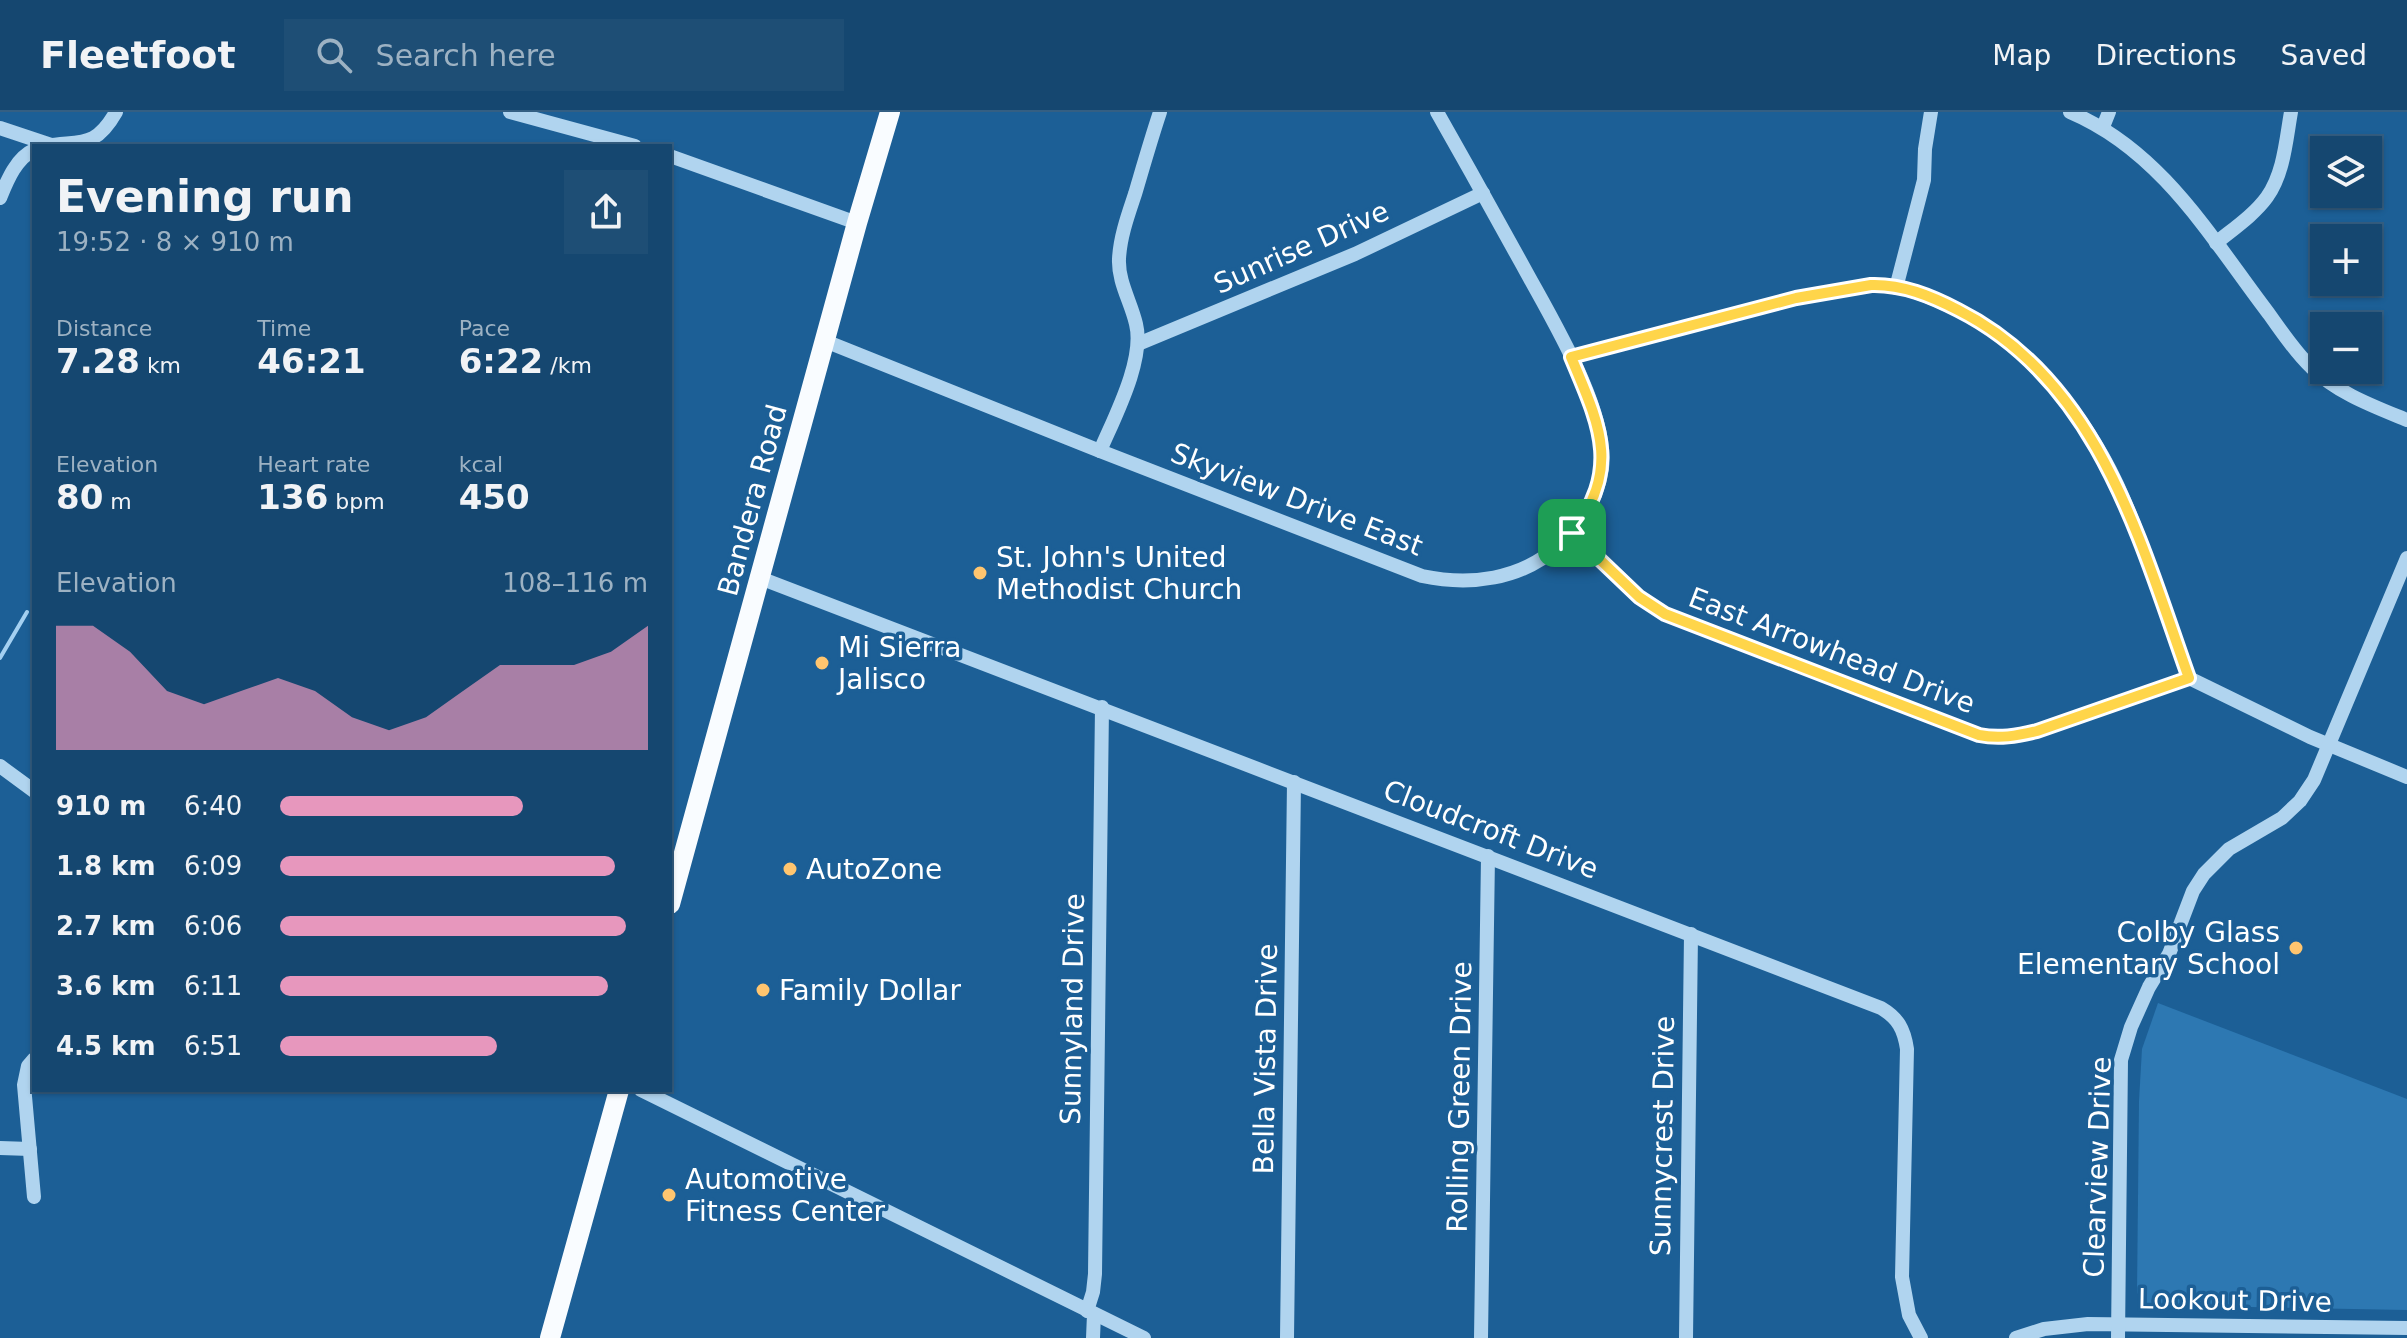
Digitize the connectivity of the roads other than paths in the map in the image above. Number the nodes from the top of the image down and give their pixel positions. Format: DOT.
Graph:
graph roads {
  1 [pos="116,112"];
  2 [pos="510,112"];
  3 [pos="890,112"];
  4 [pos="1160,112"];
  5 [pos="1437,112"];
  6 [pos="1931,112"];
  7 [pos="2070,112"];
  8 [pos="2109,112"];
  9 [pos="2291,112"];
  10 [pos="556,118"];
  11 [pos="2103,127"];
  12 [pos="0,128"];
  13 [pos="46,144"];
  14 [pos="79,144"];
  15 [pos="629,144"];
  16 [pos="32,151"];
  17 [pos="672,157"];
  18 [pos="1483,193"];
  19 [pos="0,198"];
  20 [pos="857,223"];
  21 [pos="2216,243"];
  22 [pos="1896,288"];
  23 [pos="825,341"];
  24 [pos="1138,344"];
  25 [pos="1571,357"];
  26 [pos="2407,420"];
  27 [pos="1100,451"];
  28 [pos="1572,533"];
  29 [pos="2407,558"];
  30 [pos="760,578"];
  31 [pos="2189,678"];
  32 [pos="1102,707"];
  33 [pos="2328,745"];
  34 [pos="0,766"];
  35 [pos="2407,777"];
  36 [pos="1294,782"];
  37 [pos="32,790"];
  38 [pos="1488,856"];
  39 [pos="672,897"];
  40 [pos="1691,934"];
  41 [pos="32,1061"];
  42 [pos="618,1092"];
  43 [pos="645,1092"];
  44 [pos="0,1148"];
  45 [pos="30,1149"];
  46 [pos="34,1197"];
  47 [pos="1090,1313"];
  48 [pos="2407,1328"];
  49 [pos="2118,1331"];
  50 [pos="2334,1333"];
  51 [pos="550,1338"];
  52 [pos="1093,1338"];
  53 [pos="1144,1338"];
  54 [pos="1287,1338"];
  55 [pos="1481,1338"];
  56 [pos="1686,1338"];
  57 [pos="1921,1338"];
  58 [pos="2016,1338"];
  1 -- 14 [label="street"];
  2 -- 10 [label="street"];
  3 -- 20 [label="main road, Bandera Road"];
  4 -- 24 [label="street"];
  5 -- 18 [label="street, Skyview Drive East"];
  6 -- 22 [label="street"];
  7 -- 11 [label="street"];
  8 -- 11 [label="street"];
  9 -- 21 [label="street"];
  10 -- 15 [label="street"];
  11 -- 21 [label="street"];
  12 -- 13 [label="street"];
  16 -- 19 [label="street"];
  17 -- 20 [label="street"];
  18 -- 24 [label="street, Sunrise Drive"];
  18 -- 25 [label="street, Skyview Drive East"];
  20 -- 23 [label="main road, Bandera Road"];
  21 -- 26 [label="street"];
  22 -- 25 [label="street"];
  22 -- 31 [label="street"];
  23 -- 27 [label="street, Skyview Drive East"];
  23 -- 30 [label="main road, Bandera Road"];
  24 -- 27 [label="street"];
  25 -- 28 [label="street, Skyview Drive East"];
  27 -- 28 [label="street, Skyview Drive East"];
  28 -- 31 [label="street, East Arrowhead Drive"];
  29 -- 33 [label="street, Clearview Drive"];
  30 -- 32 [label="street, Cloudcroft Drive"];
  30 -- 39 [label="main road, Bandera Road"];
  31 -- 33 [label="street"];
  32 -- 36 [label="street, Cloudcroft Drive"];
  32 -- 47 [label="street, Sunnyland Drive"];
  33 -- 35 [label="street"];
  33 -- 49 [label="street, Clearview Drive"];
  34 -- 37 [label="street"];
  36 -- 38 [label="street, Cloudcroft Drive"];
  36 -- 54 [label="street, Bella Vista Drive"];
  38 -- 40 [label="street, Cloudcroft Drive"];
  38 -- 55 [label="street, Rolling Green Drive"];
  40 -- 56 [label="street, Sunnycrest Drive"];
  40 -- 57 [label="street, Cloudcroft Drive"];
  41 -- 45 [label="street"];
  42 -- 51 [label="main road"];
  43 -- 47 [label="street"];
  44 -- 45 [label="street"];
  45 -- 46 [label="street"];
  47 -- 52 [label="street, Sunnyland Drive"];
  47 -- 53 [label="street"];
  48 -- 50 [label="street, Lookout Drive"];
  49 -- 50 [label="street, Lookout Drive"];
  49 -- 58 [label="street, Lookout Drive"];
}
